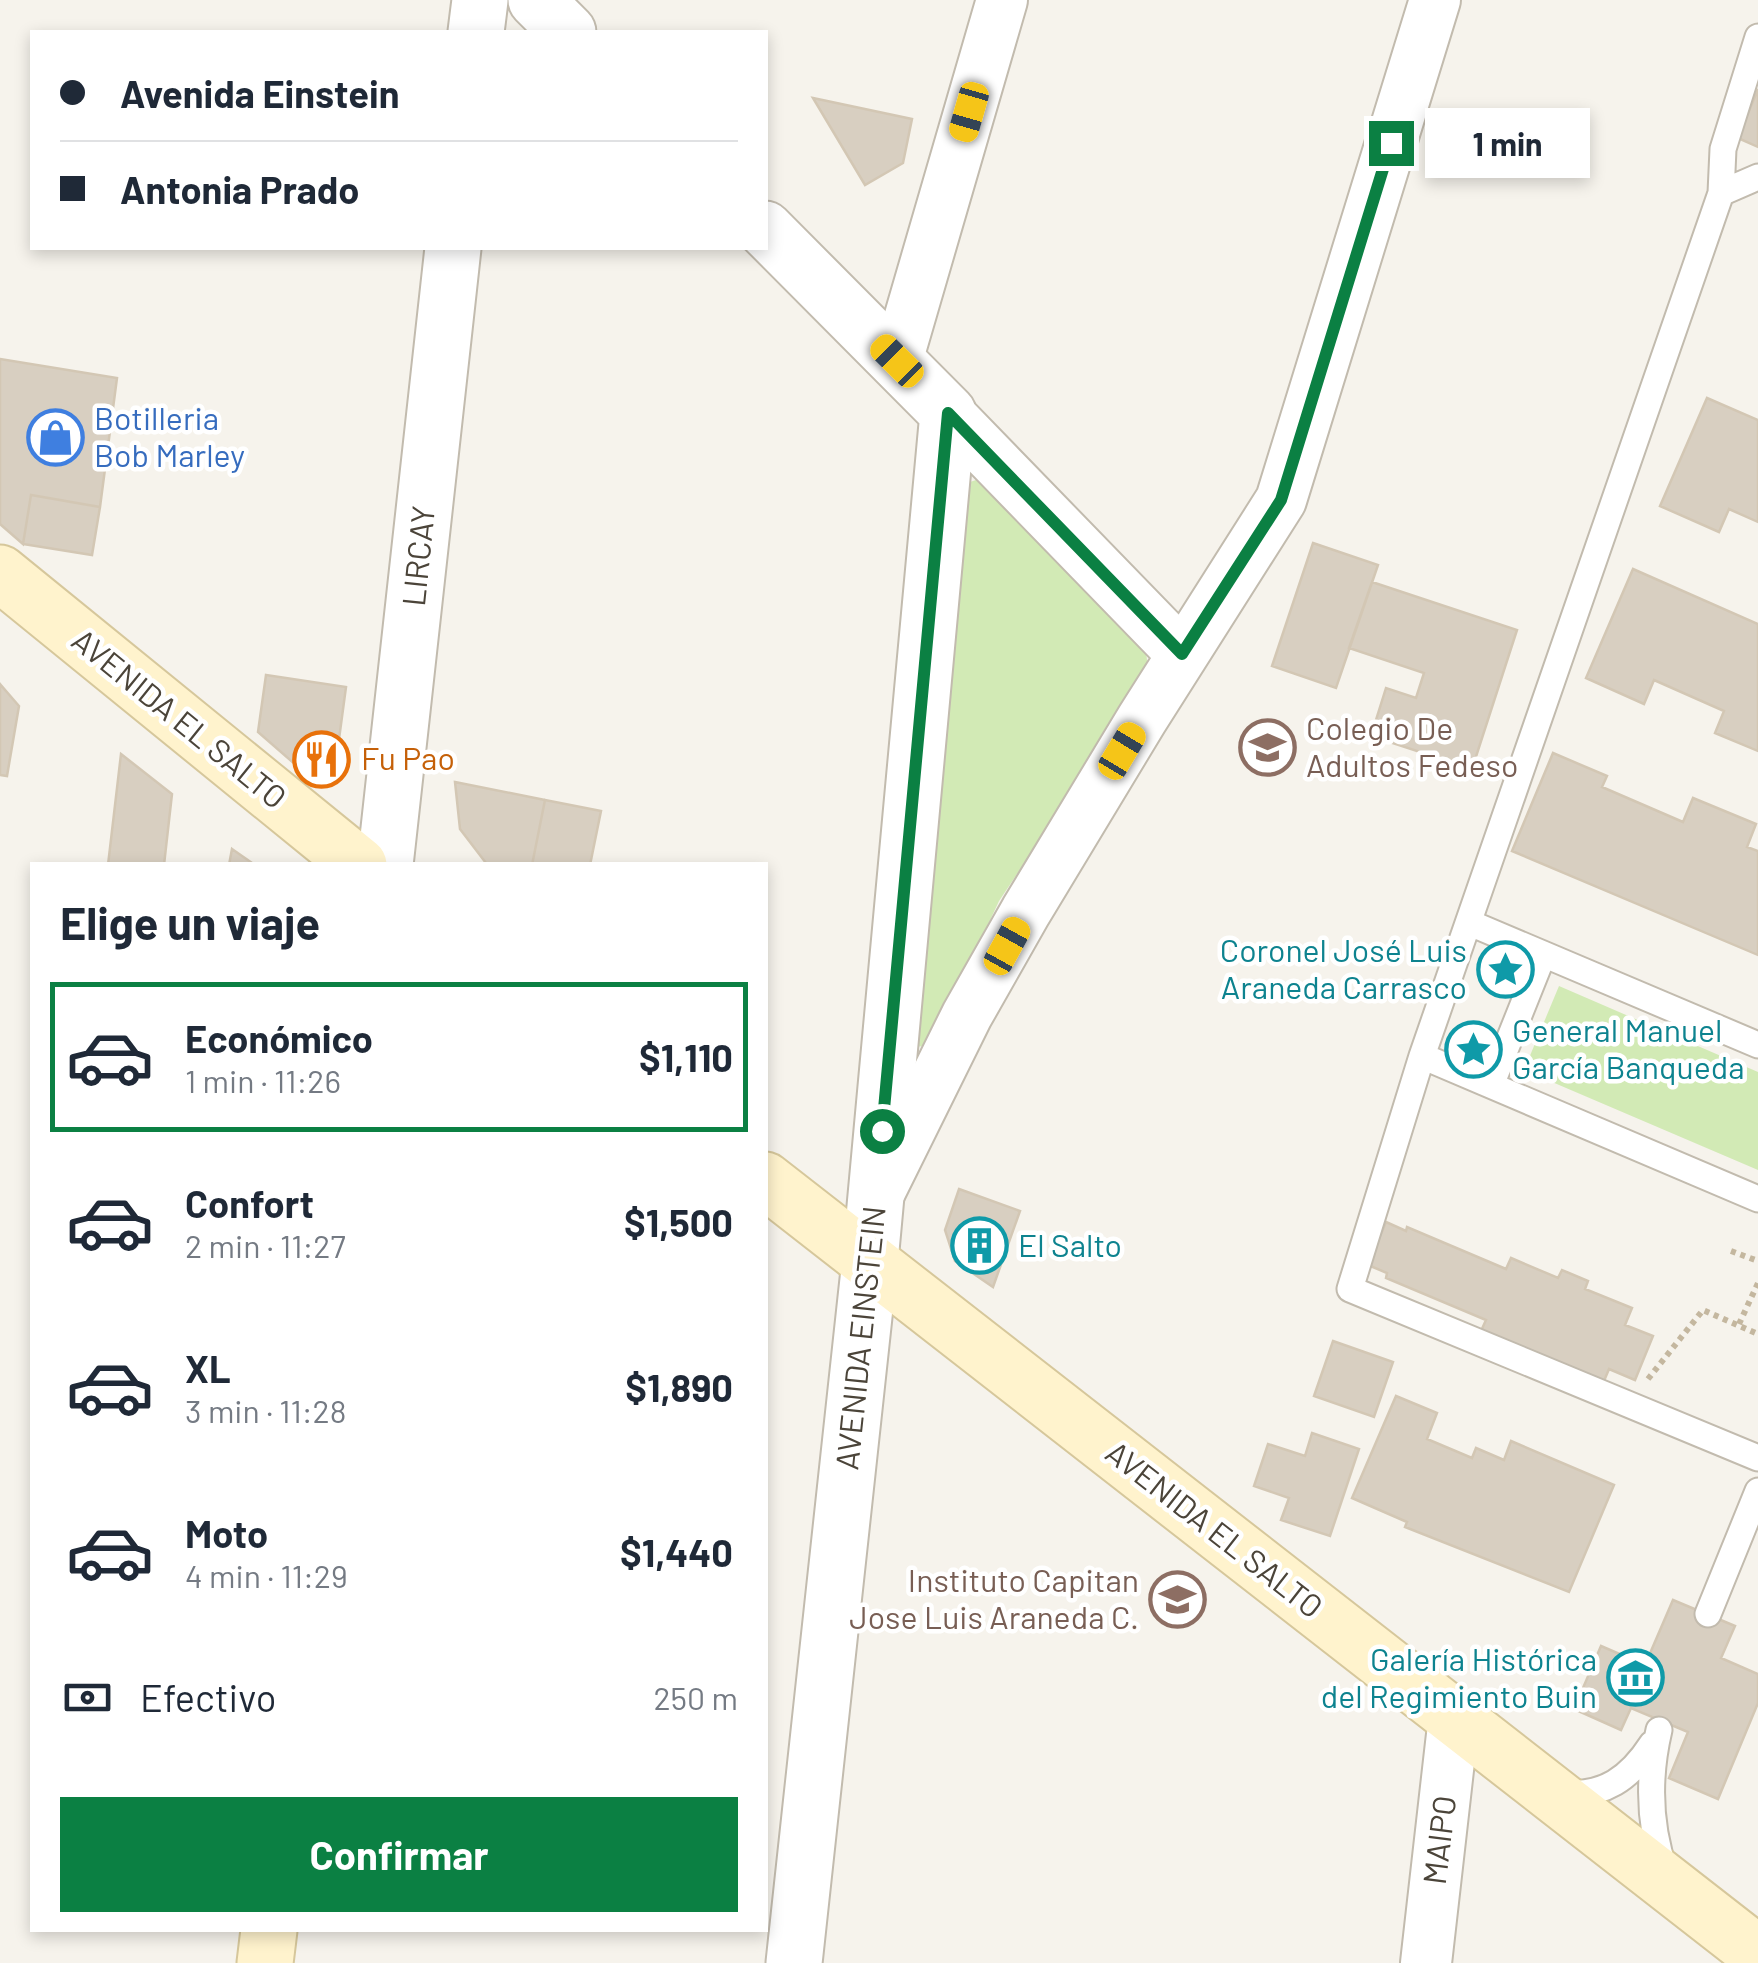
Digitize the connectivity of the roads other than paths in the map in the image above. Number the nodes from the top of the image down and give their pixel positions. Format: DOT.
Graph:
graph roads {
  1 [pos="480,0"];
  2 [pos="536,0"];
  3 [pos="1435,0"];
  4 [pos="1000,2"];
  5 [pos="476,30"];
  6 [pos="565,30"];
  7 [pos="1758,37"];
  8 [pos="1758,177"];
  9 [pos="1721,193"];
  10 [pos="768,232"];
  11 [pos="453,250"];
  12 [pos="897,361"];
  13 [pos="948,413"];
  14 [pos="0,573"];
  15 [pos="1182,654"];
  16 [pos="354,862"];
  17 [pos="385,862"];
  18 [pos="1470,923"];
  19 [pos="1544,955"];
  20 [pos="1758,1045"];
  21 [pos="1422,1056"];
  22 [pos="1491,1085"];
  23 [pos="768,1182"];
  24 [pos="1758,1199"];
  25 [pos="875,1201"];
  26 [pos="870,1261"];
  27 [pos="1758,1458"];
  28 [pos="1758,1491"];
  29 [pos="1753,1518"];
  30 [pos="1708,1614"];
  31 [pos="1454,1717"];
  32 [pos="1543,1787"];
  33 [pos="1675,1890"];
  34 [pos="268,1932"];
  35 [pos="1758,1954"];
  36 [pos="265,1963"];
  37 [pos="794,1963"];
  38 [pos="1426,1963"];
  1 -- 5 [label="street"];
  2 -- 6 [label="street"];
  3 -- 15 [label="street"];
  4 -- 12 [label="street"];
  7 -- 9 [label="lane"];
  8 -- 9 [label="lane"];
  9 -- 18 [label="lane"];
  10 -- 12 [label="street"];
  11 -- 17 [label="street, LIRCAY"];
  12 -- 13 [label="street"];
  13 -- 15 [label="street"];
  13 -- 25 [label="street, AVENIDA EINSTEIN"];
  14 -- 16 [label="main road, AVENIDA EL SALTO"];
  15 -- 25 [label="street"];
  18 -- 19 [label="lane"];
  18 -- 21 [label="lane"];
  19 -- 20 [label="lane"];
  19 -- 22 [label="lane"];
  21 -- 22 [label="lane"];
  21 -- 27 [label="lane"];
  22 -- 24 [label="lane"];
  23 -- 26 [label="main road, AVENIDA EL SALTO"];
  25 -- 26 [label="street, AVENIDA EINSTEIN"];
  26 -- 31 [label="main road, AVENIDA EL SALTO"];
  26 -- 37 [label="street, AVENIDA EINSTEIN"];
  28 -- 29 [label="lane"];
  29 -- 30 [label="lane"];
  31 -- 32 [label="main road, AVENIDA EL SALTO"];
  31 -- 38 [label="street, MAIPO"];
  32 -- 33 [label="main road, AVENIDA EL SALTO"];
  32 -- 33 [label="lane"];
  33 -- 35 [label="main road, AVENIDA EL SALTO"];
  34 -- 36 [label="main road"];
}
